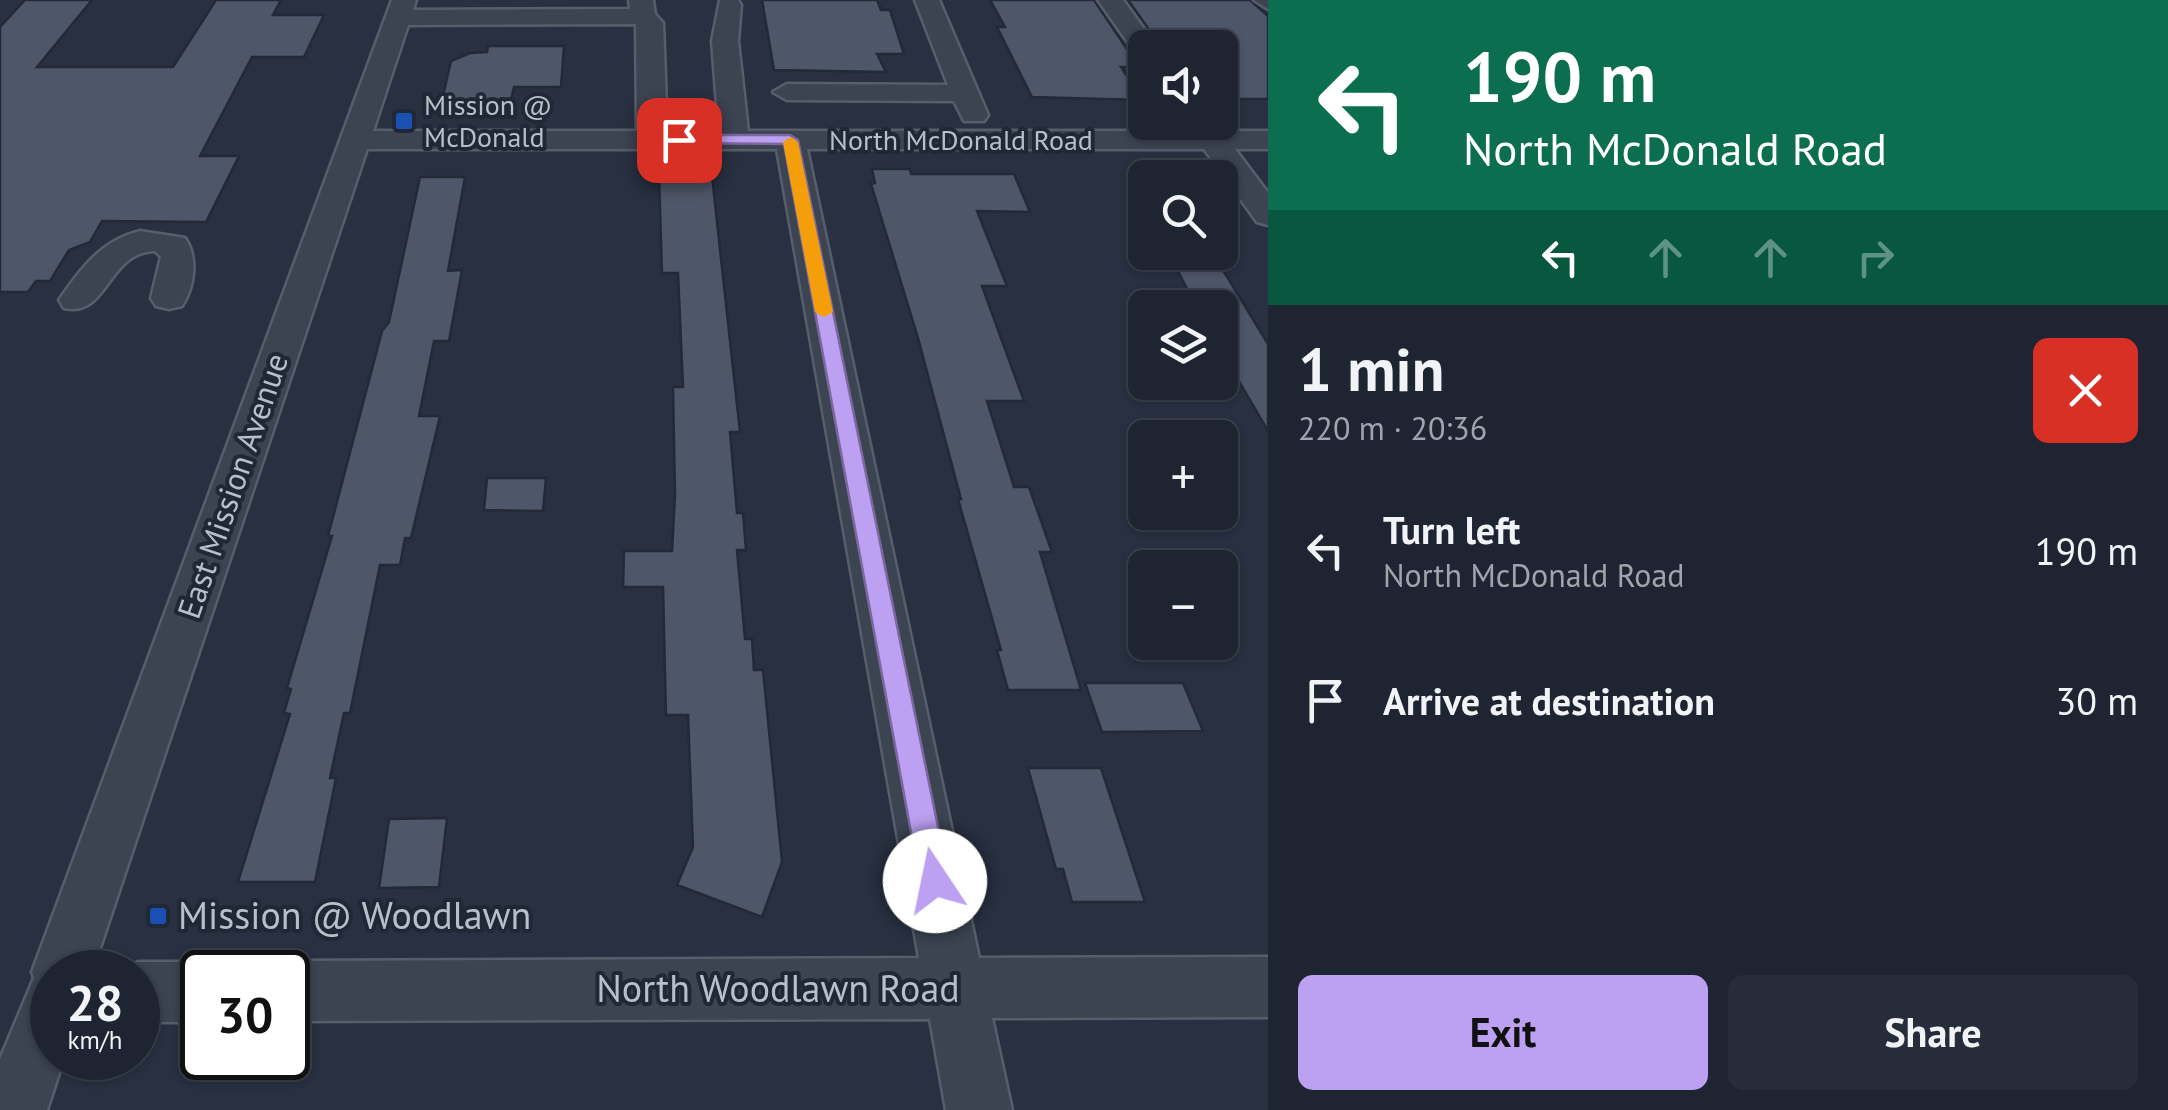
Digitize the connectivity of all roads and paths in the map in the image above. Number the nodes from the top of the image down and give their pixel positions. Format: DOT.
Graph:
graph roads {
  1 [pos="927,0"];
  2 [pos="1110,0"];
  3 [pos="729,6"];
  4 [pos="642,8"];
  5 [pos="401,9"];
  6 [pos="1132,30"];
  7 [pos="787,92"];
  8 [pos="964,92"];
  9 [pos="1128,135"];
  10 [pos="1238,136"];
  11 [pos="354,140"];
  12 [pos="652,140"];
  13 [pos="734,140"];
  14 [pos="790,140"];
  15 [pos="984,140"];
  16 [pos="1213,140"];
  17 [pos="1268,140"];
  18 [pos="1268,215"];
  19 [pos="169,298"];
  20 [pos="78,300"];
  21 [pos="70,950"];
  22 [pos="1268,987"];
  23 [pos="956,988"];
  24 [pos="310,992"];
  25 [pos="30,1064"];
  26 [pos="14,1110"];
  27 [pos="979,1110"];
  1 -- 8 [label="street"];
  2 -- 6 [label="street"];
  3 -- 13 [label="street"];
  4 -- 5 [label="street"];
  4 -- 12 [label="street"];
  5 -- 11 [label="street, East Mission Avenue"];
  7 -- 8 [label="street"];
  8 -- 15 [label="street"];
  9 -- 15 [label="street, North McDonald Road"];
  10 -- 17 [label="street, North McDonald Road"];
  11 -- 12 [label="street, North McDonald Road"];
  11 -- 21 [label="street, East Mission Avenue"];
  12 -- 13 [label="street, North McDonald Road"];
  13 -- 14 [label="street, North McDonald Road"];
  14 -- 15 [label="street, North McDonald Road"];
  14 -- 23 [label="street"];
  16 -- 18 [label="street"];
  19 -- 20 [label="street"];
  22 -- 23 [label="street, North Woodlawn Road"];
  23 -- 24 [label="street, North Woodlawn Road"];
  23 -- 27 [label="street"];
  25 -- 26 [label="street"];
}
